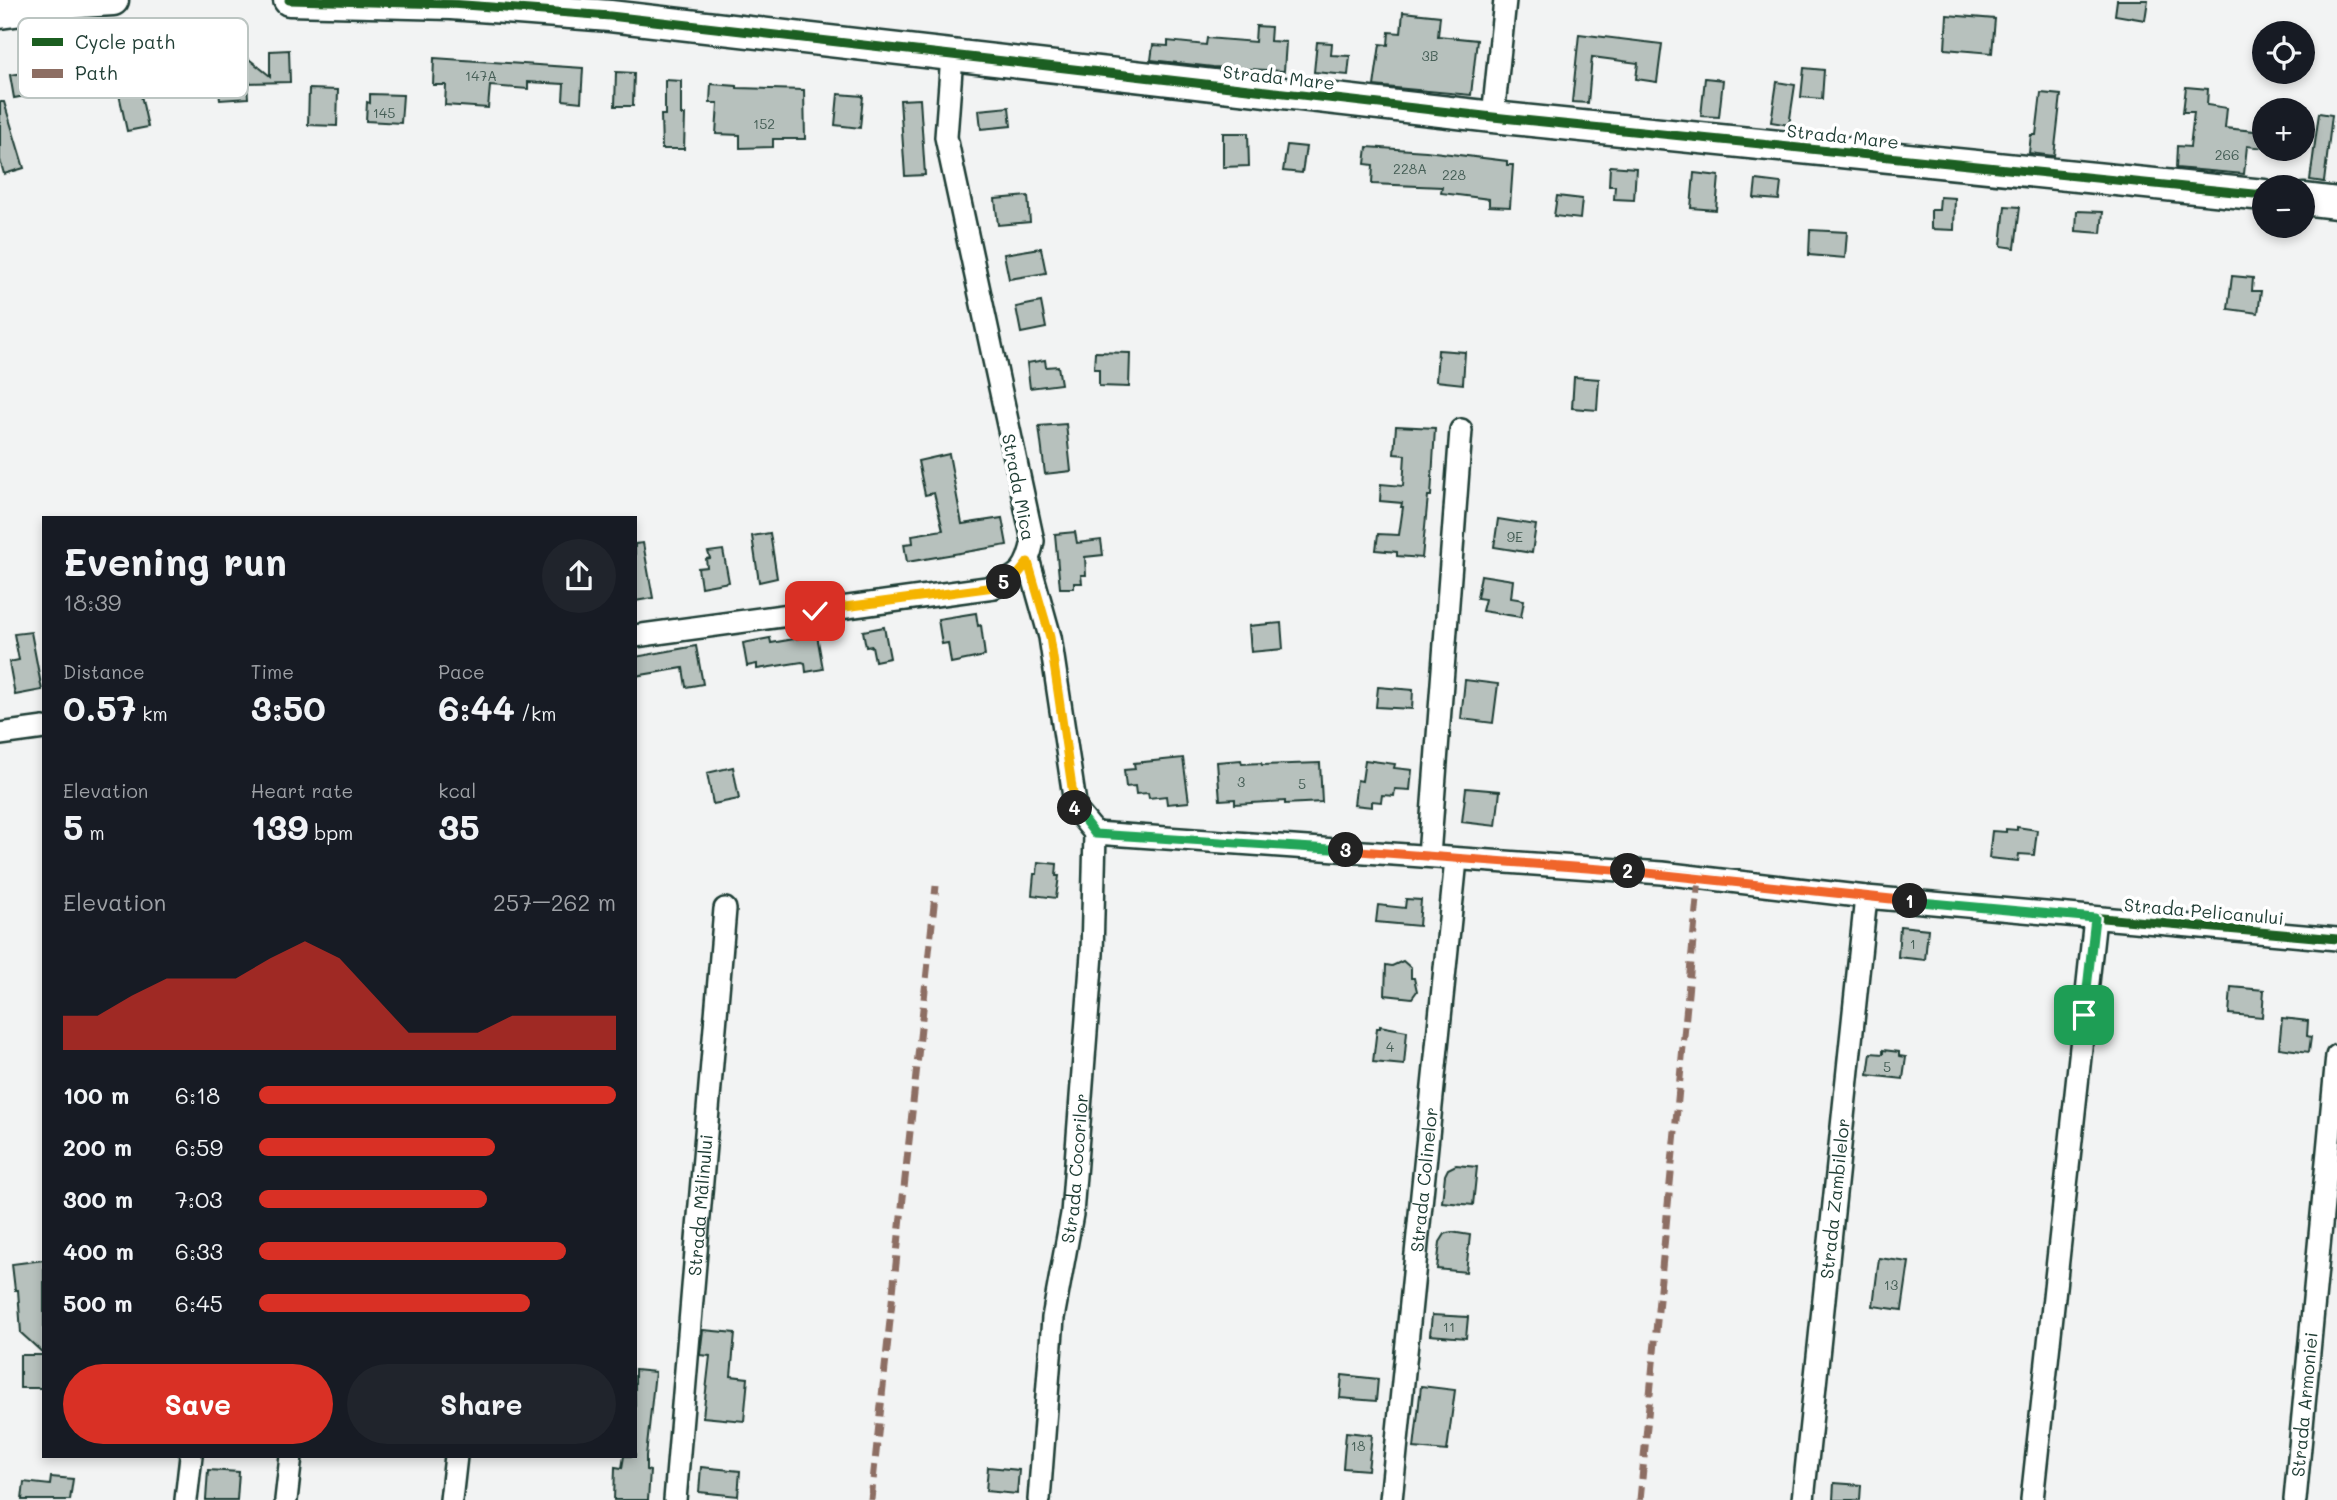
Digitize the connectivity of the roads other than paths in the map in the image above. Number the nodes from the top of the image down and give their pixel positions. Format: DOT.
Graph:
graph roads {
  1 [pos="113,0"];
  2 [pos="289,0"];
  3 [pos="1505,0"];
  4 [pos="0,13"];
  5 [pos="952,56"];
  6 [pos="1493,117"];
  7 [pos="2252,194"];
  8 [pos="2315,200"];
  9 [pos="2337,203"];
  10 [pos="1461,430"];
  11 [pos="1028,562"];
  12 [pos="637,636"];
  13 [pos="42,727"];
  14 [pos="0,734"];
  15 [pos="1095,834"];
  16 [pos="1429,856"];
  17 [pos="1456,860"];
  18 [pos="1866,897"];
  19 [pos="724,909"];
  20 [pos="2095,918"];
  21 [pos="2337,939"];
  22 [pos="2337,1056"];
  23 [pos="191,1458"];
  24 [pos="291,1458"];
  25 [pos="456,1458"];
  26 [pos="186,1500"];
  27 [pos="286,1500"];
  28 [pos="451,1500"];
  29 [pos="675,1500"];
  30 [pos="1038,1500"];
  31 [pos="1391,1500"];
  32 [pos="1803,1500"];
  33 [pos="2032,1500"];
  34 [pos="2295,1500"];
  1 -- 4 [label="street"];
  2 -- 5 [label="street, Strada Mare"];
  3 -- 6 [label="street"];
  5 -- 6 [label="street, Strada Mare"];
  5 -- 11 [label="street, Strada Mica"];
  6 -- 7 [label="street, Strada Mare"];
  8 -- 9 [label="street"];
  10 -- 16 [label="street"];
  11 -- 12 [label="street, Strada Mica"];
  11 -- 15 [label="street"];
  13 -- 14 [label="street"];
  15 -- 16 [label="street, Strada Pelicanului"];
  15 -- 30 [label="street, Strada Cocorilor"];
  16 -- 17 [label="street, Strada Pelicanului"];
  17 -- 18 [label="street, Strada Pelicanului"];
  17 -- 31 [label="street, Strada Colinelor"];
  18 -- 20 [label="street, Strada Pelicanului"];
  18 -- 32 [label="street, Strada Zambilelor"];
  19 -- 29 [label="street, Strada Mălinului"];
  20 -- 21 [label="street, Strada Pelicanului"];
  20 -- 33 [label="street"];
  22 -- 34 [label="street, Strada Armoniei"];
  23 -- 26 [label="street"];
  24 -- 27 [label="street"];
  25 -- 28 [label="street"];
}
